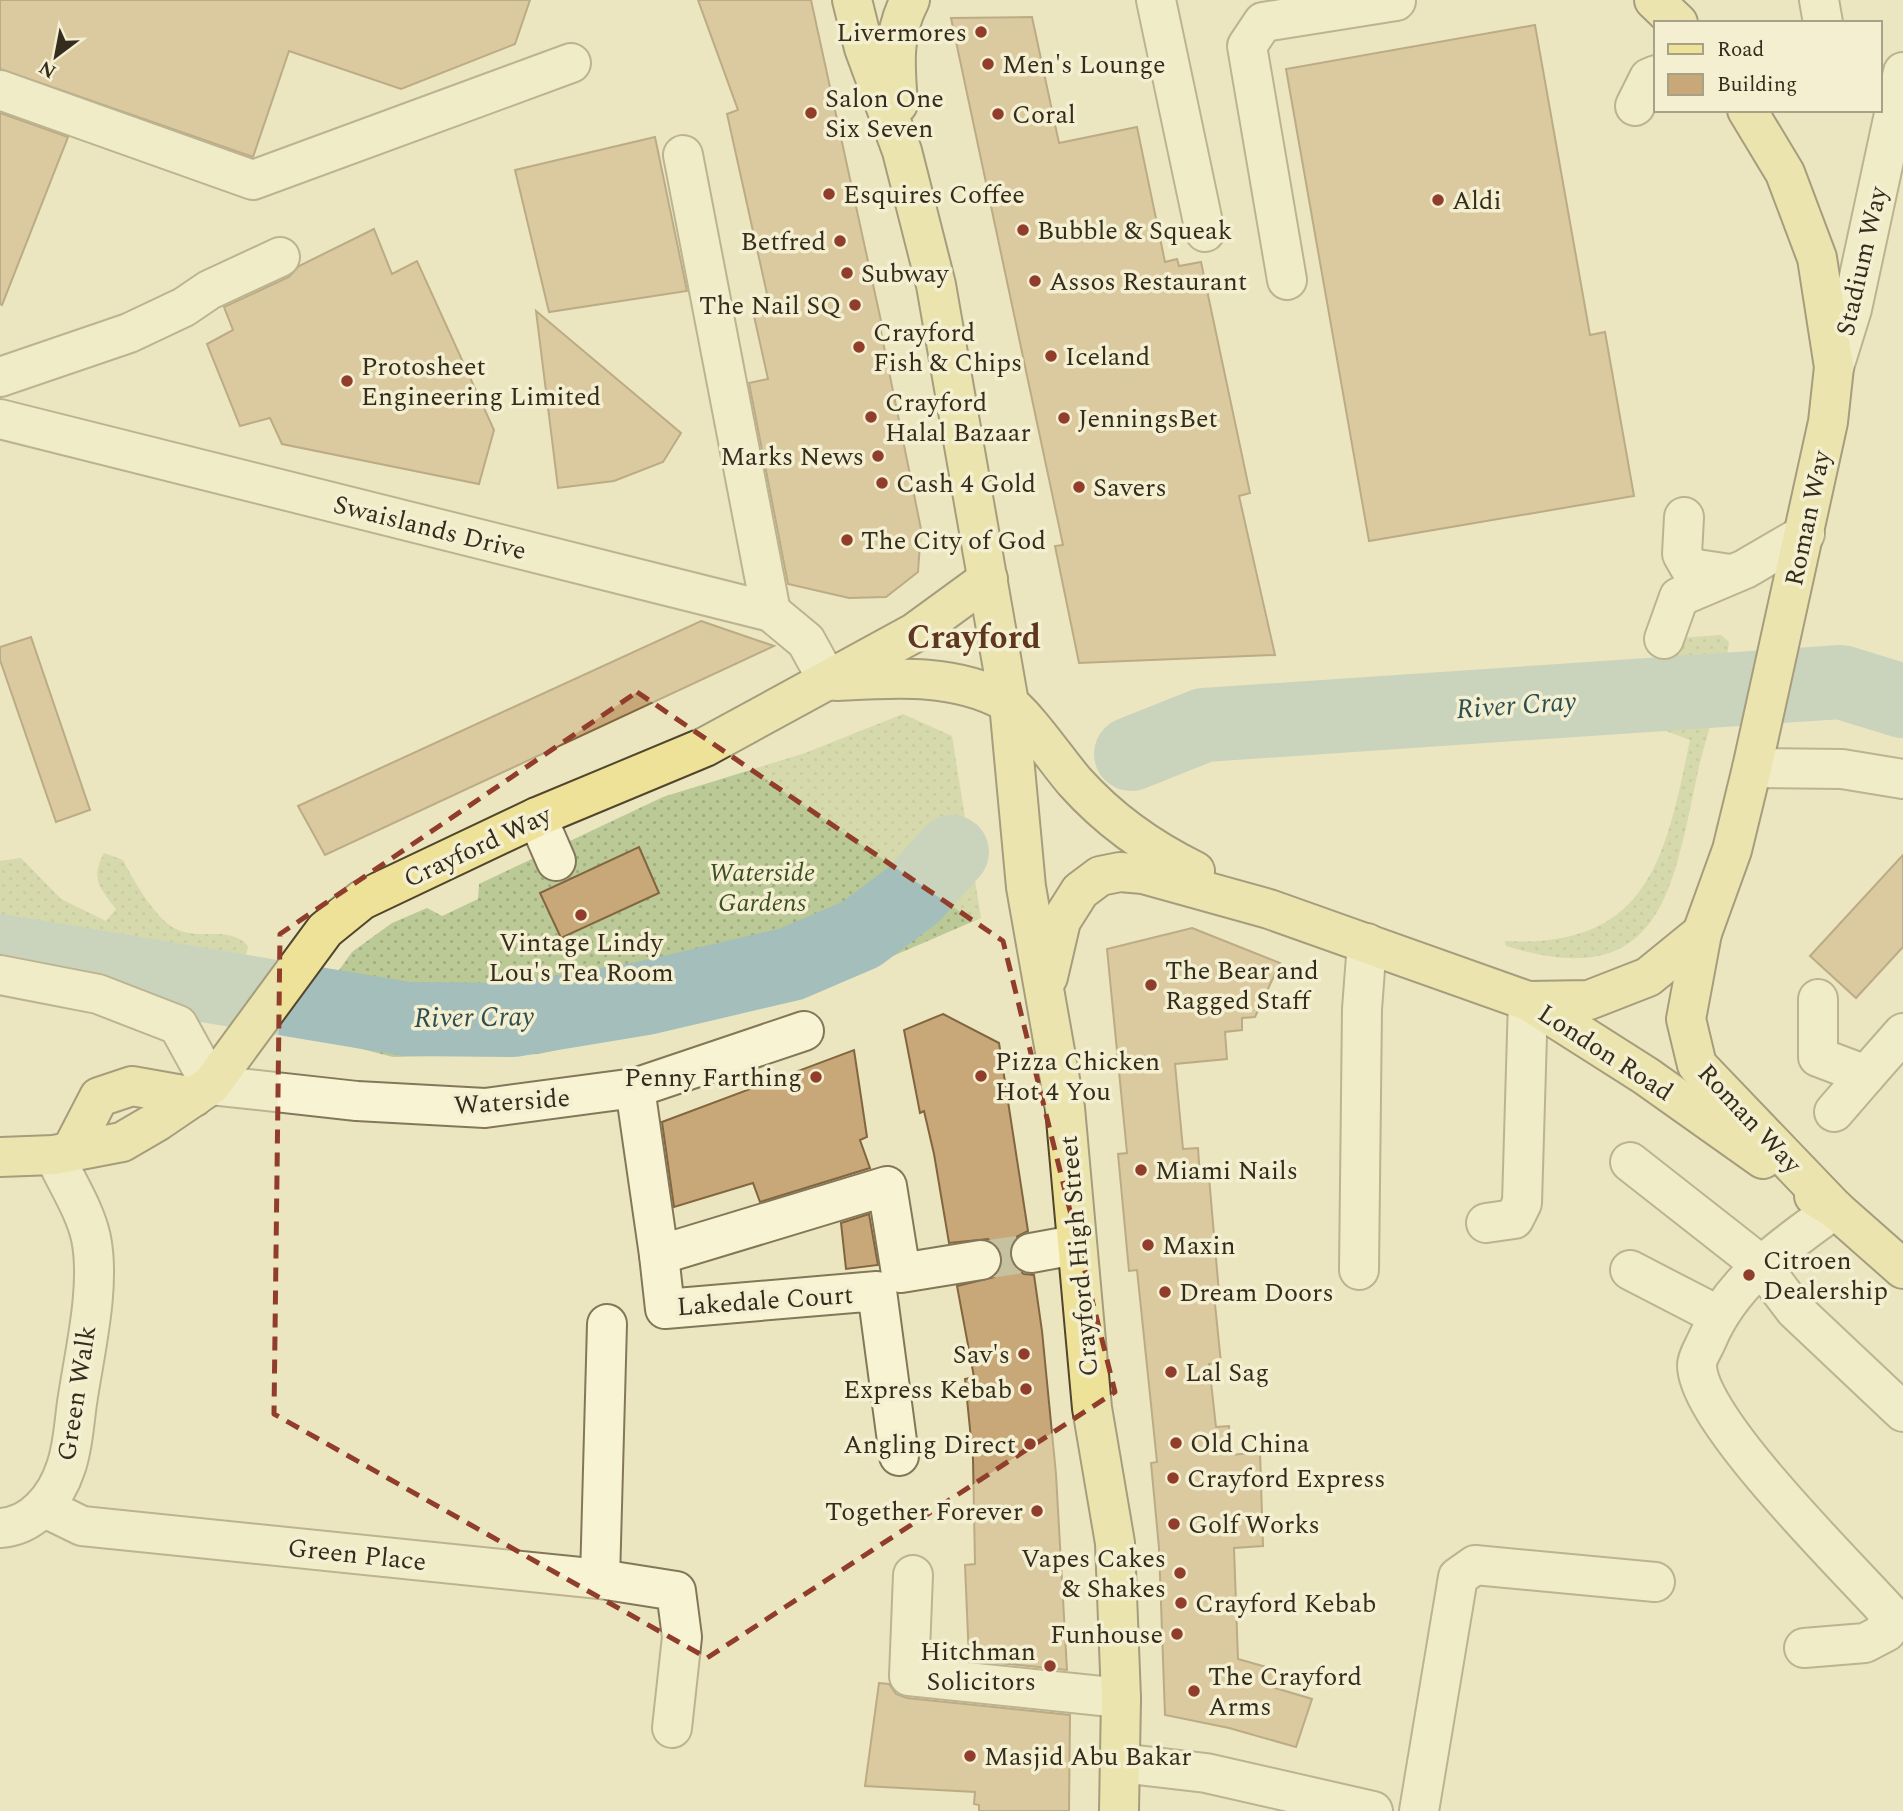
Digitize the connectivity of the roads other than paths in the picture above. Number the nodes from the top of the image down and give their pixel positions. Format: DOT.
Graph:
graph roads {
  1 [pos="852,0"];
  2 [pos="910,0"];
  3 [pos="1156,0"];
  4 [pos="1654,0"];
  5 [pos="1819,0"];
  6 [pos="1396,1"];
  7 [pos="1260,11"];
  8 [pos="1676,21"];
  9 [pos="1823,21"];
  10 [pos="571,63"];
  11 [pos="1654,76"];
  12 [pos="1893,88"];
  13 [pos="0,90"];
  14 [pos="1635,106"];
  15 [pos="1748,112"];
  16 [pos="902,151"];
  17 [pos="683,155"];
  18 [pos="1205,232"];
  19 [pos="280,257"];
  20 [pos="1287,280"];
  21 [pos="1835,367"];
  22 [pos="0,377"];
  23 [pos="0,419"];
  24 [pos="1684,517"];
  25 [pos="1805,534"];
  26 [pos="1730,574"];
  27 [pos="988,579"];
  28 [pos="771,612"];
  29 [pos="1664,639"];
  30 [pos="828,681"];
  31 [pos="1009,703"];
  32 [pos="1755,756"];
  33 [pos="1903,779"];
  34 [pos="537,817"];
  35 [pos="556,861"];
  36 [pos="1269,909"];
  37 [pos="1702,933"];
  38 [pos="1367,943"];
  39 [pos="0,975"];
  40 [pos="1044,993"];
  41 [pos="1818,999"];
  42 [pos="1528,1001"];
  43 [pos="804,1031"];
  44 [pos="1903,1033"];
  45 [pos="1866,1075"];
  46 [pos="635,1088"];
  47 [pos="202,1091"];
  48 [pos="1835,1112"];
  49 [pos="62,1153"];
  50 [pos="0,1157"];
  51 [pos="1630,1162"];
  52 [pos="1835,1209"];
  53 [pos="1486,1223"];
  54 [pos="1075,1245"];
  55 [pos="1031,1253"];
  56 [pos="659,1255"];
  57 [pos="981,1260"];
  58 [pos="1760,1264"];
  59 [pos="1903,1269"];
  60 [pos="1359,1270"];
  61 [pos="1630,1270"];
  62 [pos="1717,1315"];
  63 [pos="607,1324"];
  64 [pos="1903,1412"];
  65 [pos="899,1456"];
  66 [pos="43,1507"];
  67 [pos="0,1528"];
  68 [pos="913,1575"];
  69 [pos="600,1579"];
  70 [pos="1656,1582"];
  71 [pos="1804,1648"];
  72 [pos="1121,1698"];
  73 [pos="672,1728"];
  74 [pos="1120,1763"];
  75 [pos="1119,1811"];
  76 [pos="1373,1811"];
  77 [pos="1419,1811"];
  1 -- 16 [label="main road"];
  2 -- 16 [label="main road"];
  3 -- 18 [label="street"];
  4 -- 8 [label="main road"];
  5 -- 9 [label="street"];
  6 -- 7 [label="street"];
  7 -- 20 [label="street"];
  10 -- 13 [label="street"];
  11 -- 14 [label="street"];
  12 -- 21 [label="street, Stadium Way"];
  15 -- 21 [label="main road, Roman Way"];
  16 -- 27 [label="main road, Crayford High Street"];
  17 -- 28 [label="street"];
  19 -- 22 [label="street"];
  21 -- 25 [label="main road, Roman Way"];
  23 -- 28 [label="street, Swaislands Drive"];
  24 -- 26 [label="street"];
  25 -- 26 [label="street"];
  25 -- 32 [label="main road, Roman Way"];
  26 -- 29 [label="street"];
  27 -- 30 [label="main road, Crayford Way"];
  27 -- 31 [label="main road, Crayford High Street"];
  28 -- 30 [label="street, Swaislands Drive"];
  30 -- 31 [label="main road, Crayford Way"];
  30 -- 34 [label="main road, Crayford Way"];
  31 -- 36 [label="main road, London Road"];
  31 -- 40 [label="main road, Crayford High Street"];
  32 -- 33 [label="street"];
  32 -- 37 [label="main road, Roman Way"];
  34 -- 35 [label="street"];
  34 -- 47 [label="main road, Crayford Way"];
  36 -- 38 [label="main road, London Road"];
  36 -- 40 [label="main road, London Road"];
  37 -- 42 [label="main road"];
  37 -- 52 [label="main road, Roman Way"];
  38 -- 42 [label="main road, London Road"];
  38 -- 60 [label="street"];
  39 -- 47 [label="street"];
  40 -- 54 [label="main road, Crayford High Street"];
  41 -- 45 [label="street"];
  42 -- 52 [label="main road, London Road"];
  42 -- 53 [label="street"];
  43 -- 46 [label="street, Waterside"];
  44 -- 45 [label="street"];
  45 -- 48 [label="street"];
  46 -- 47 [label="street, Waterside"];
  46 -- 56 [label="street"];
  47 -- 49 [label="main road, Crayford Way"];
  49 -- 50 [label="main road, Crayford Way"];
  49 -- 66 [label="street, Green Walk"];
  51 -- 58 [label="street"];
  52 -- 58 [label="street"];
  52 -- 59 [label="main road, London Road"];
  54 -- 55 [label="street"];
  54 -- 72 [label="main road, Crayford High Street"];
  56 -- 57 [label="street"];
  56 -- 65 [label="street, Lakedale Court"];
  58 -- 62 [label="street"];
  58 -- 64 [label="street"];
  61 -- 62 [label="street"];
  62 -- 71 [label="street"];
  63 -- 69 [label="street"];
  66 -- 67 [label="street, Green Walk"];
  66 -- 69 [label="street, Green Place"];
  68 -- 72 [label="street"];
  69 -- 73 [label="street, Green Place"];
  70 -- 77 [label="street"];
  72 -- 74 [label="main road, Crayford High Street"];
  74 -- 75 [label="main road, Crayford High Street"];
  74 -- 76 [label="street"];
}
